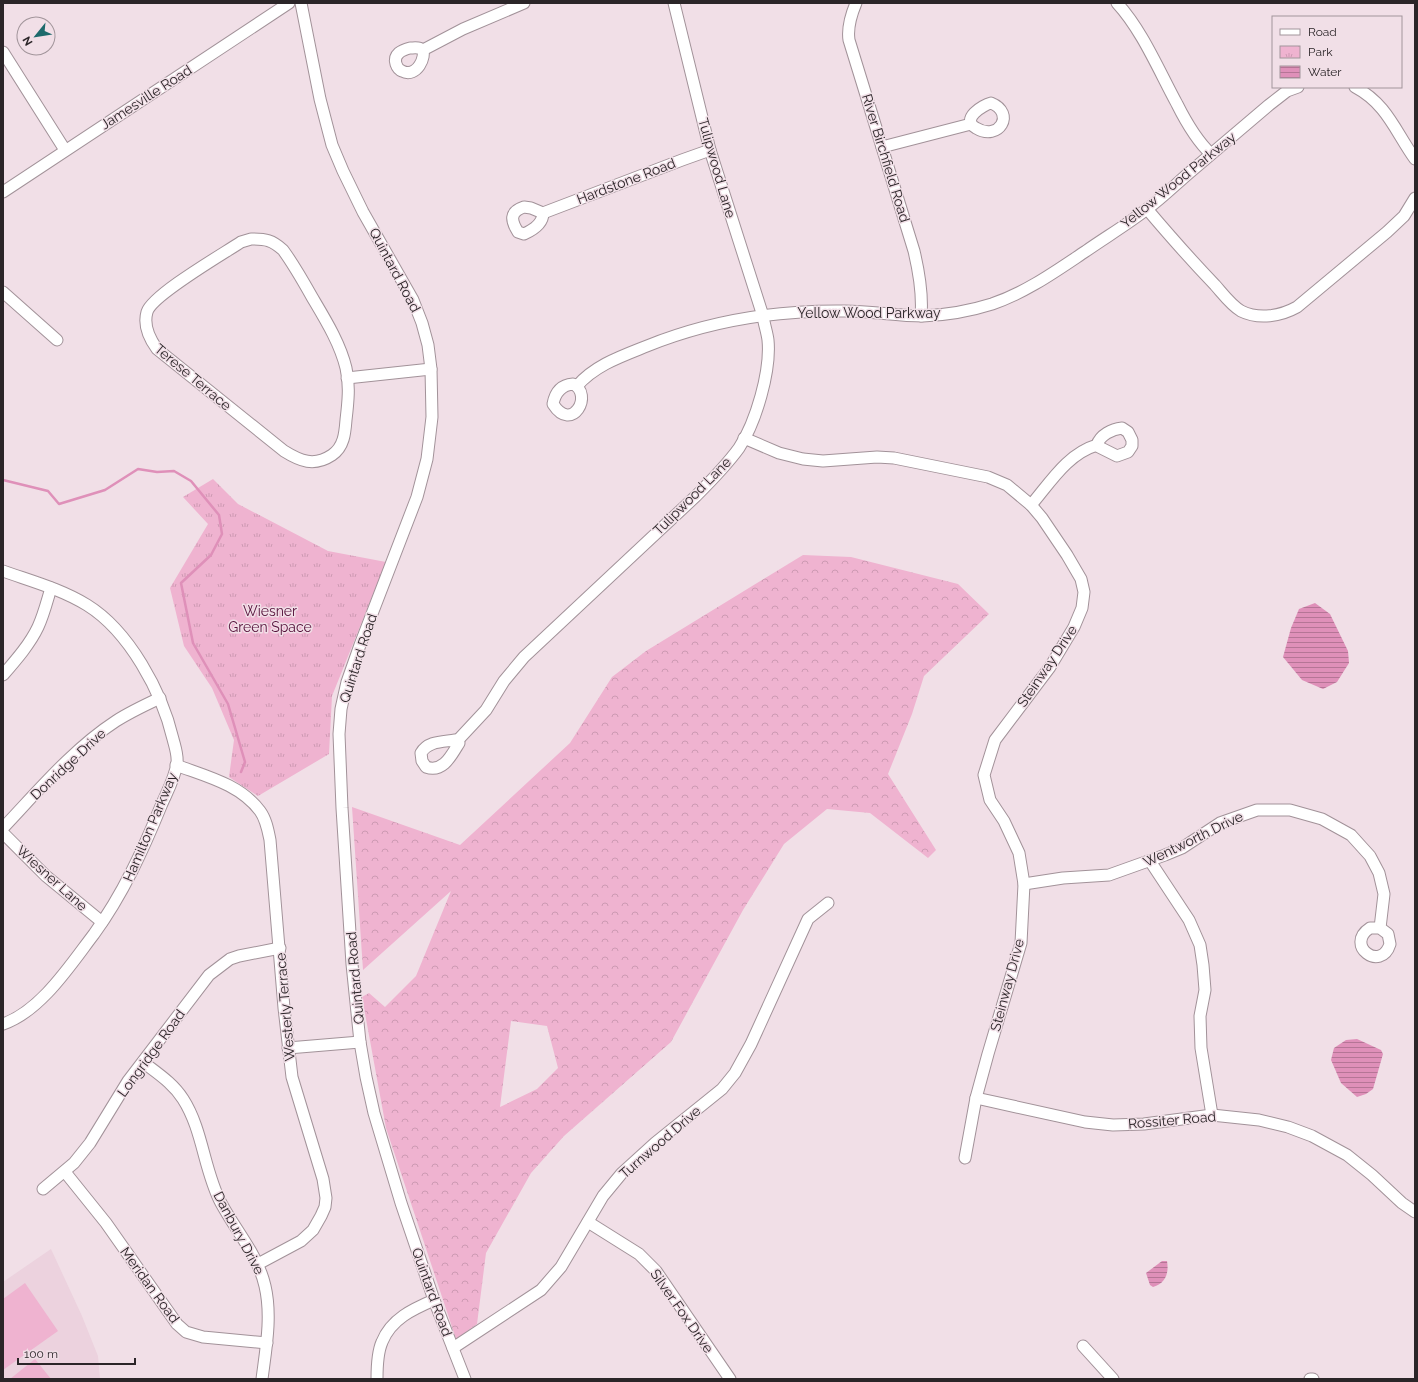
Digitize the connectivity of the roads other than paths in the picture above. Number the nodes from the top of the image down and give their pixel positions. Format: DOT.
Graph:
graph roads {
  1 [pos="289,3"];
  2 [pos="301,3"];
  3 [pos="524,3"];
  4 [pos="674,3"];
  5 [pos="856,3"];
  6 [pos="1117,3"];
  7 [pos="423,50"];
  8 [pos="3,52"];
  9 [pos="1295,88"];
  10 [pos="1356,88"];
  11 [pos="971,124"];
  12 [pos="882,147"];
  13 [pos="65,150"];
  14 [pos="710,150"];
  15 [pos="1211,154"];
  16 [pos="1415,159"];
  17 [pos="3,192"];
  18 [pos="1415,198"];
  19 [pos="1147,209"];
  20 [pos="543,213"];
  21 [pos="3,292"];
  22 [pos="763,316"];
  23 [pos="921,316"];
  24 [pos="57,340"];
  25 [pos="431,369"];
  26 [pos="347,378"];
  27 [pos="577,386"];
  28 [pos="744,438"];
  29 [pos="1097,444"];
  30 [pos="1031,505"];
  31 [pos="3,570"];
  32 [pos="51,588"];
  33 [pos="3,674"];
  34 [pos="160,698"];
  35 [pos="458,740"];
  36 [pos="176,766"];
  37 [pos="3,828"];
  38 [pos="3,833"];
  39 [pos="1150,861"];
  40 [pos="1024,884"];
  41 [pos="828,904"];
  42 [pos="102,922"];
  43 [pos="1380,928"];
  44 [pos="280,948"];
  45 [pos="3,1024"];
  46 [pos="360,1042"];
  47 [pos="288,1048"];
  48 [pos="143,1062"];
  49 [pos="976,1098"];
  50 [pos="1212,1115"];
  51 [pos="965,1158"];
  52 [pos="65,1172"];
  53 [pos="43,1189"];
  54 [pos="1415,1212"];
  55 [pos="588,1222"];
  56 [pos="258,1264"];
  57 [pos="434,1300"];
  58 [pos="267,1343"];
  59 [pos="1083,1346"];
  60 [pos="453,1348"];
  61 [pos="262,1379"];
  62 [pos="377,1379"];
  63 [pos="465,1379"];
  64 [pos="730,1379"];
  65 [pos="1113,1379"];
  1 -- 13 [label="street, Jamesville Road"];
  2 -- 25 [label="street, Quintard Road"];
  3 -- 7 [label="street"];
  4 -- 14 [label="street, Tulipwood Lane"];
  5 -- 12 [label="street, River Birchfield Road"];
  6 -- 15 [label="street"];
  8 -- 13 [label="street"];
  9 -- 15 [label="street, Yellow Wood Parkway"];
  10 -- 16 [label="street"];
  11 -- 12 [label="street"];
  12 -- 23 [label="street, River Birchfield Road"];
  13 -- 17 [label="street, Jamesville Road"];
  14 -- 20 [label="street, Hardstone Road"];
  14 -- 22 [label="street, Tulipwood Lane"];
  15 -- 19 [label="street, Yellow Wood Parkway"];
  18 -- 19 [label="street"];
  19 -- 23 [label="street, Yellow Wood Parkway"];
  21 -- 24 [label="street"];
  22 -- 23 [label="street, Yellow Wood Parkway"];
  22 -- 27 [label="street, Yellow Wood Parkway"];
  22 -- 28 [label="street, Tulipwood Lane"];
  25 -- 26 [label="street"];
  25 -- 46 [label="street, Quintard Road"];
  26 -- 26 [label="street, Terese Terrace"];
  28 -- 30 [label="street, Steinway Drive"];
  28 -- 35 [label="street, Tulipwood Lane"];
  29 -- 30 [label="street"];
  30 -- 40 [label="street, Steinway Drive"];
  31 -- 32 [label="street, Hamilton Parkway"];
  32 -- 33 [label="street"];
  32 -- 34 [label="street, Hamilton Parkway"];
  34 -- 36 [label="street, Hamilton Parkway"];
  34 -- 37 [label="street, Donridge Drive"];
  36 -- 42 [label="street, Hamilton Parkway"];
  36 -- 44 [label="street, Westerly Terrace"];
  38 -- 42 [label="street, Wiesner Lane"];
  39 -- 40 [label="street, Wentworth Drive"];
  39 -- 43 [label="street, Wentworth Drive"];
  39 -- 50 [label="street"];
  40 -- 49 [label="street, Steinway Drive"];
  41 -- 55 [label="street, Turnwood Drive"];
  42 -- 45 [label="street, Hamilton Parkway"];
  44 -- 47 [label="street, Westerly Terrace"];
  44 -- 48 [label="street, Longridge Road"];
  46 -- 47 [label="street"];
  46 -- 57 [label="street, Quintard Road"];
  47 -- 56 [label="street, Westerly Terrace"];
  48 -- 52 [label="street, Longridge Road"];
  48 -- 56 [label="street, Danbury Drive"];
  49 -- 50 [label="street, Rossiter Road"];
  49 -- 51 [label="street, Steinway Drive"];
  50 -- 54 [label="street, Rossiter Road"];
  52 -- 53 [label="street, Longridge Road"];
  52 -- 58 [label="street, Meridan Road"];
  55 -- 60 [label="street, Turnwood Drive"];
  55 -- 64 [label="street, Silver Fox Drive"];
  56 -- 58 [label="street, Danbury Drive"];
  57 -- 60 [label="street, Quintard Road"];
  57 -- 62 [label="street"];
  58 -- 61 [label="street, Danbury Drive"];
  59 -- 65 [label="street"];
  60 -- 63 [label="street, Quintard Road"];
}
